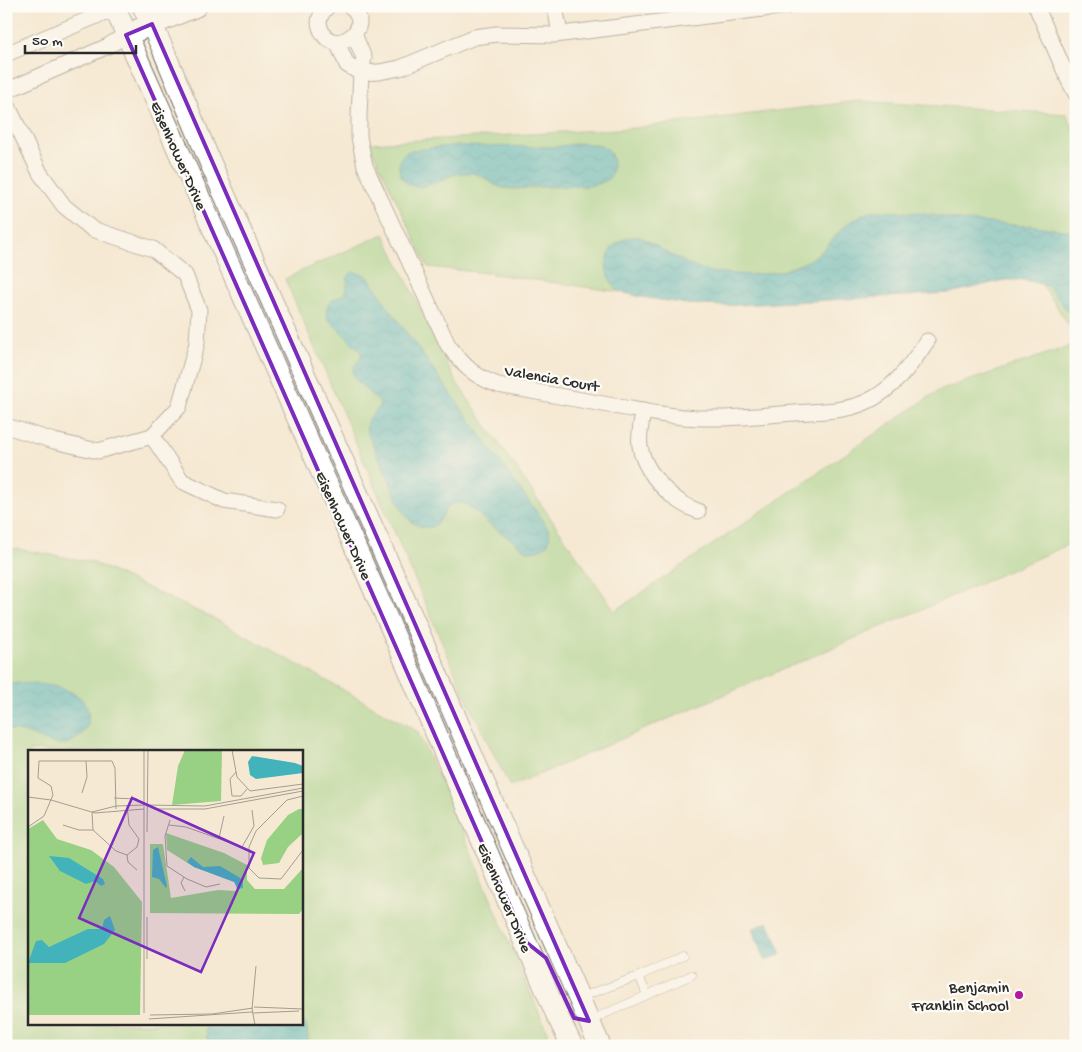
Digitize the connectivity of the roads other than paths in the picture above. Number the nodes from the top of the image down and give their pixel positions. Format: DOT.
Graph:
graph roads {
  1 [pos="196,6"];
  2 [pos="350,6"];
  3 [pos="555,6"];
  4 [pos="1036,6"];
  5 [pos="778,7"];
  6 [pos="119,8"];
  7 [pos="324,8"];
  8 [pos="148,15"];
  9 [pos="126,34"];
  10 [pos="354,34"];
  11 [pos="560,34"];
  12 [pos="337,42"];
  13 [pos="6,54"];
  14 [pos="361,73"];
  15 [pos="6,91"];
  16 [pos="1076,94"];
  17 [pos="6,102"];
  18 [pos="927,341"];
  19 [pos="643,411"];
  20 [pos="6,426"];
  21 [pos="152,436"];
  22 [pos="277,509"];
  23 [pos="698,511"];
  24 [pos="526,942"];
  25 [pos="684,956"];
  26 [pos="692,975"];
  27 [pos="639,976"];
  28 [pos="647,995"];
  29 [pos="578,998"];
  30 [pos="589,1021"];
  31 [pos="572,1046"];
  32 [pos="600,1046"];
  1 -- 8 [label="main road"];
  2 -- 10 [label="street, Valencia Court"];
  3 -- 11 [label="street"];
  4 -- 16 [label="street"];
  5 -- 11 [label="street"];
  6 -- 9 [label="main road, Eisenhower Drive"];
  6 -- 13 [label="street"];
  7 -- 12 [label="street"];
  8 -- 9 [label="main road"];
  8 -- 29 [label="main road, Eisenhower Drive"];
  9 -- 15 [label="street"];
  9 -- 24 [label="main road, Eisenhower Drive"];
  10 -- 12 [label="street"];
  10 -- 14 [label="street, Valencia Court"];
  11 -- 14 [label="street"];
  12 -- 14 [label="street"];
  14 -- 19 [label="street, Valencia Court"];
  17 -- 21 [label="street"];
  18 -- 19 [label="street, Valencia Court"];
  19 -- 23 [label="street"];
  20 -- 21 [label="street"];
  21 -- 22 [label="street"];
  24 -- 30 [label="main road"];
  24 -- 31 [label="main road, Eisenhower Drive"];
  25 -- 27 [label="lane"];
  26 -- 28 [label="lane"];
  27 -- 28 [label="lane"];
  27 -- 29 [label="lane"];
  28 -- 30 [label="lane"];
  29 -- 30 [label="main road, Eisenhower Drive"];
  30 -- 32 [label="main road, Eisenhower Drive"];
}
